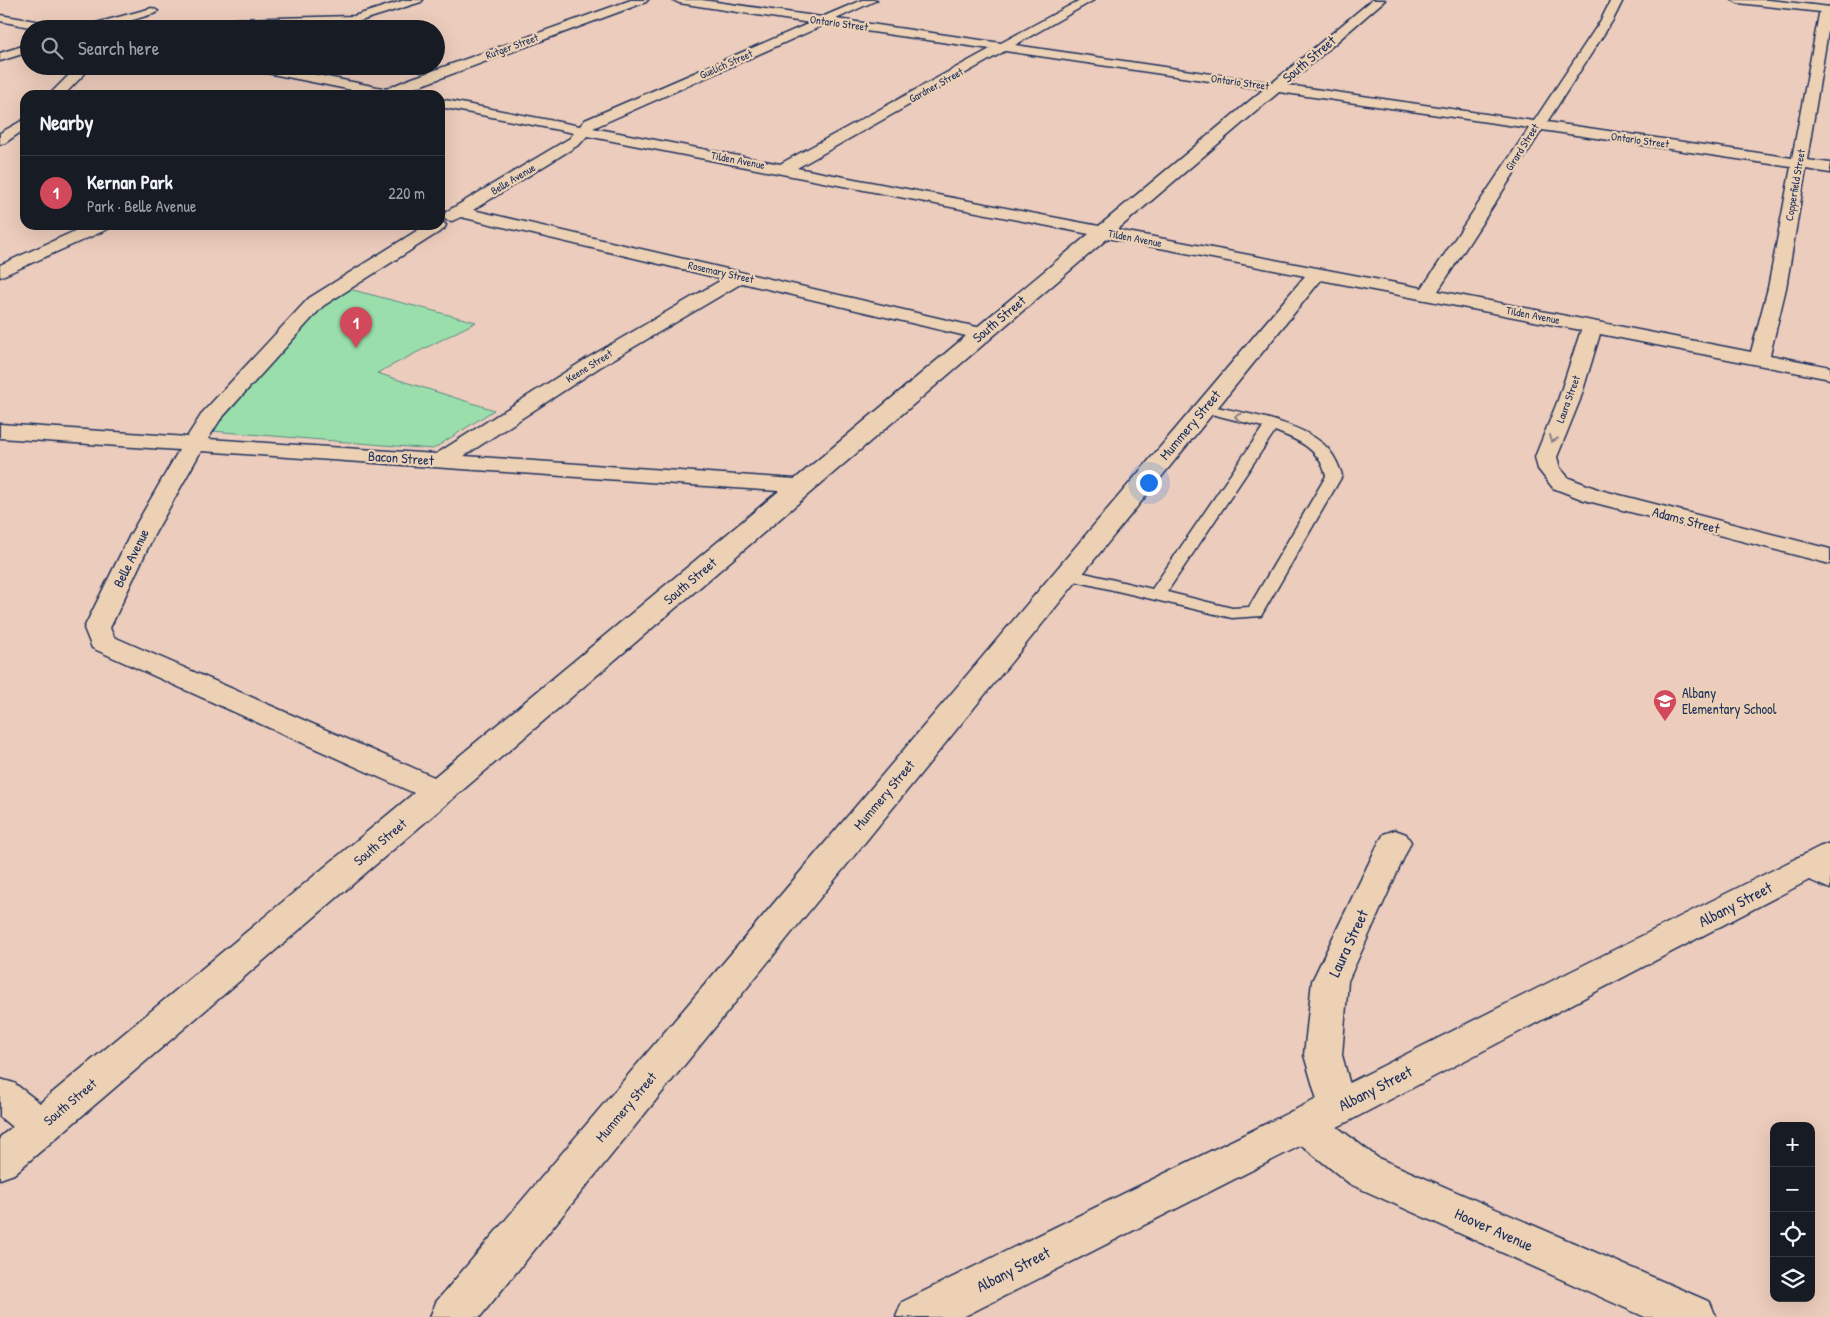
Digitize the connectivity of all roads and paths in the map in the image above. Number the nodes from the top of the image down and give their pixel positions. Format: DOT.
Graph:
graph roads {
  1 [pos="416,0"];
  2 [pos="642,0"];
  3 [pos="679,0"];
  4 [pos="871,0"];
  5 [pos="1088,0"];
  6 [pos="1379,0"];
  7 [pos="1617,0"];
  8 [pos="1738,0"];
  9 [pos="1828,10"];
  10 [pos="246,11"];
  11 [pos="0,18"];
  12 [pos="353,19"];
  13 [pos="117,20"];
  14 [pos="141,20"];
  15 [pos="238,20"];
  16 [pos="336,20"];
  17 [pos="350,20"];
  18 [pos="823,21"];
  19 [pos="20,22"];
  20 [pos="1826,32"];
  21 [pos="1004,47"];
  22 [pos="20,51"];
  23 [pos="0,57"];
  24 [pos="445,71"];
  25 [pos="77,75"];
  26 [pos="296,75"];
  27 [pos="434,75"];
  28 [pos="1275,87"];
  29 [pos="61,90"];
  30 [pos="370,90"];
  31 [pos="398,90"];
  32 [pos="445,104"];
  33 [pos="1536,125"];
  34 [pos="20,127"];
  35 [pos="583,130"];
  36 [pos="0,140"];
  37 [pos="1799,163"];
  38 [pos="1830,168"];
  39 [pos="783,169"];
  40 [pos="459,212"];
  41 [pos="445,220"];
  42 [pos="91,230"];
  43 [pos="430,230"];
  44 [pos="1105,232"];
  45 [pos="0,272"];
  46 [pos="1317,272"];
  47 [pos="740,277"];
  48 [pos="1427,294"];
  49 [pos="1592,327"];
  50 [pos="982,334"];
  51 [pos="1759,359"];
  52 [pos="1830,373"];
  53 [pos="1204,408"];
  54 [pos="1271,426"];
  55 [pos="0,431"];
  56 [pos="194,444"];
  57 [pos="441,461"];
  58 [pos="1549,469"];
  59 [pos="802,486"];
  60 [pos="1830,557"];
  61 [pos="1068,574"];
  62 [pos="1156,595"];
  63 [pos="440,792"];
  64 [pos="1395,842"];
  65 [pos="1823,866"];
  66 [pos="0,1095"];
  67 [pos="1320,1116"];
  68 [pos="41,1126"];
  69 [pos="0,1161"];
  70 [pos="452,1317"];
  71 [pos="918,1317"];
  72 [pos="1694,1317"];
  1 -- 12 [label="street"];
  2 -- 24 [label="street, Rutger Street"];
  3 -- 18 [label="street, Ontario Street"];
  4 -- 18 [label="street, Guelich Street"];
  5 -- 21 [label="street, Gardner Street"];
  6 -- 28 [label="street, South Street"];
  7 -- 33 [label="street, Girard Street"];
  8 -- 9 [label="street"];
  9 -- 20 [label="street, Copperfield Street"];
  10 -- 15 [label="street"];
  11 -- 19 [label="street"];
  12 -- 16 [label="street"];
  12 -- 17 [label="street"];
  13 -- 14 [label="street"];
  18 -- 21 [label="street, Ontario Street"];
  18 -- 35 [label="street, Guelich Street"];
  20 -- 37 [label="street, Copperfield Street"];
  21 -- 28 [label="street, Ontario Street"];
  21 -- 39 [label="street, Gardner Street"];
  22 -- 23 [label="street"];
  25 -- 29 [label="street"];
  26 -- 30 [label="street"];
  27 -- 31 [label="street, Rutger Street"];
  28 -- 33 [label="street, Ontario Street"];
  28 -- 44 [label="street, South Street"];
  32 -- 35 [label="street, Tilden Avenue"];
  33 -- 37 [label="street, Ontario Street"];
  33 -- 48 [label="street, Girard Street"];
  34 -- 36 [label="street"];
  35 -- 39 [label="street, Tilden Avenue"];
  35 -- 40 [label="street, Belle Avenue"];
  37 -- 38 [label="street, Ontario Street"];
  37 -- 51 [label="street, Copperfield Street"];
  39 -- 44 [label="street, Tilden Avenue"];
  40 -- 41 [label="street, Belle Avenue"];
  40 -- 47 [label="street, Rosemary Street"];
  42 -- 45 [label="street"];
  43 -- 56 [label="street, Belle Avenue"];
  44 -- 46 [label="street, Tilden Avenue"];
  44 -- 50 [label="street, South Street"];
  46 -- 48 [label="street, Tilden Avenue"];
  46 -- 53 [label="street, Mummery Street"];
  47 -- 50 [label="street, Rosemary Street"];
  47 -- 57 [label="street, Keene Street"];
  48 -- 49 [label="street, Tilden Avenue"];
  49 -- 51 [label="street, Tilden Avenue"];
  49 -- 58 [label="street, Laura Street, one-way"];
  50 -- 59 [label="street, South Street"];
  51 -- 52 [label="street, Tilden Avenue"];
  54 -- 53 [label="lane, one-way"];
  53 -- 61 [label="street, Mummery Street"];
  54 -- 62 [label="lane"];
  54 -- 62 [label="lane"];
  55 -- 56 [label="street, Bacon Street"];
  56 -- 57 [label="street, Bacon Street"];
  56 -- 63 [label="street, Belle Avenue"];
  57 -- 59 [label="street, Bacon Street"];
  58 -- 60 [label="street, Adams Street"];
  59 -- 63 [label="street, South Street"];
  61 -- 62 [label="lane"];
  61 -- 70 [label="street, Mummery Street"];
  63 -- 68 [label="street, South Street"];
  64 -- 67 [label="street, Laura Street"];
  65 -- 67 [label="street, Albany Street"];
  66 -- 68 [label="street"];
  67 -- 71 [label="street, Albany Street"];
  67 -- 72 [label="street, Hoover Avenue"];
  68 -- 69 [label="street, South Street"];
}
